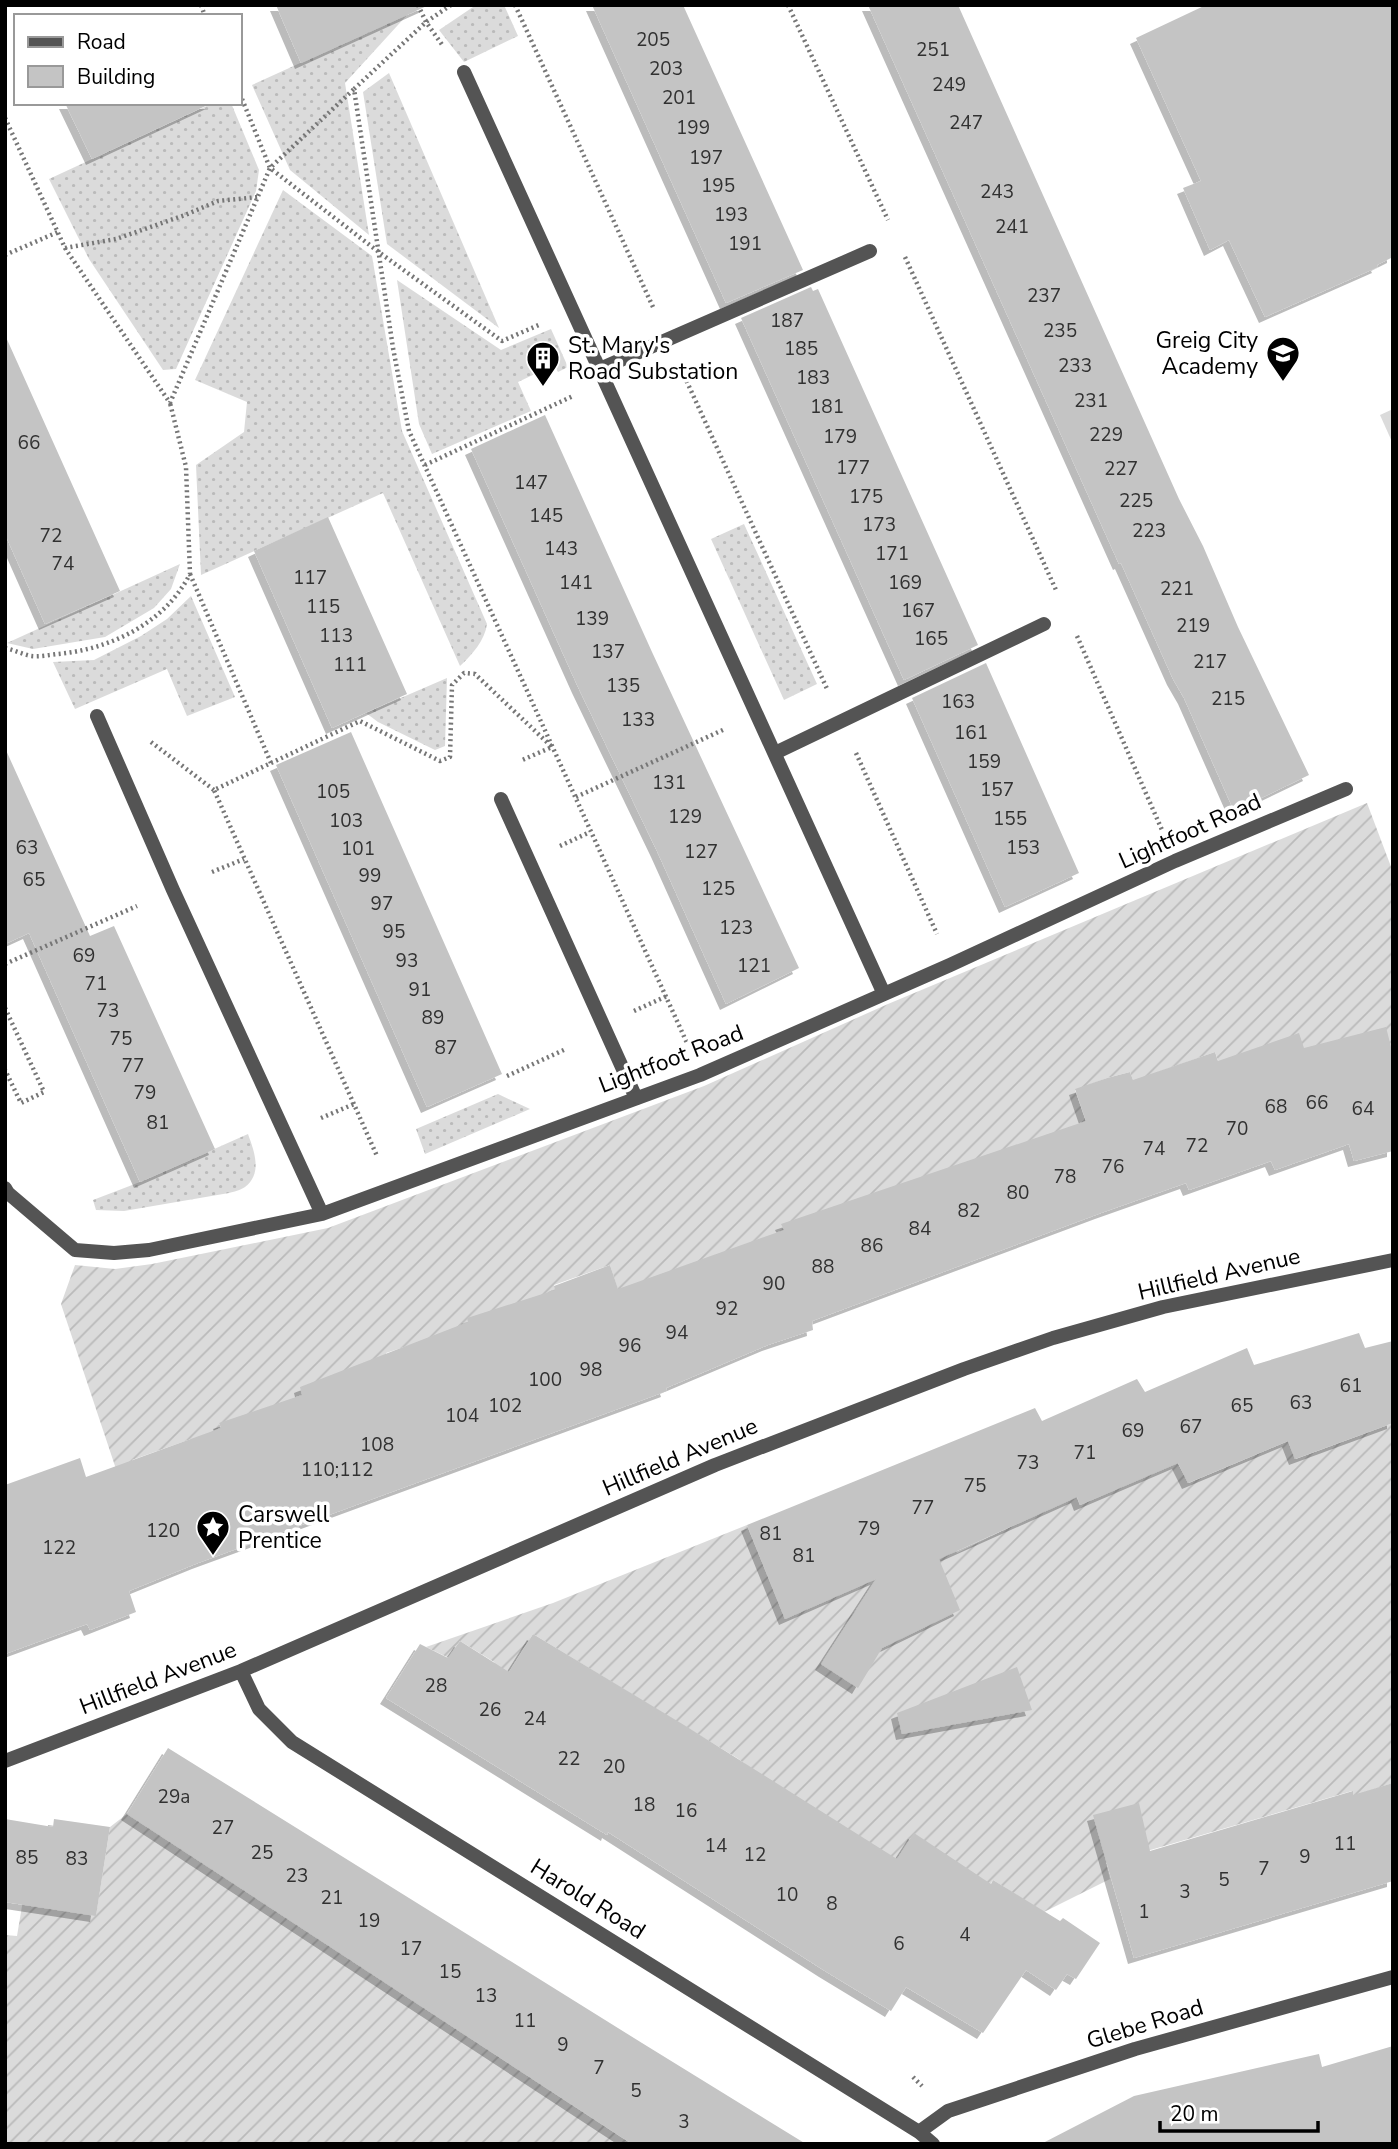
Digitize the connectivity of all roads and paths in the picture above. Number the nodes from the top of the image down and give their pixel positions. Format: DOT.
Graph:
graph roads {
  1 [pos="418,5"];
  2 [pos="452,5"];
  3 [pos="788,5"];
  4 [pos="518,6"];
  5 [pos="426,22"];
  6 [pos="464,72"];
  7 [pos="354,89"];
  8 [pos="242,99"];
  9 [pos="5,118"];
  10 [pos="270,168"];
  11 [pos="258,197"];
  12 [pos="891,226"];
  13 [pos="58,232"];
  14 [pos="65,248"];
  15 [pos="902,250"];
  16 [pos="870,251"];
  17 [pos="380,253"];
  18 [pos="5,255"];
  19 [pos="654,308"];
  20 [pos="572,310"];
  21 [pos="677,360"];
  22 [pos="603,376"];
  23 [pos="170,403"];
  24 [pos="425,465"];
  25 [pos="190,574"];
  26 [pos="1058,594"];
  27 [pos="1044,624"];
  28 [pos="1075,632"];
  29 [pos="5,648"];
  30 [pos="757,714"];
  31 [pos="97,716"];
  32 [pos="841,720"];
  33 [pos="150,742"];
  34 [pos="552,747"];
  35 [pos="775,753"];
  36 [pos="520,761"];
  37 [pos="271,763"];
  38 [pos="1346,789"];
  39 [pos="214,790"];
  40 [pos="576,797"];
  41 [pos="501,799"];
  42 [pos="591,832"];
  43 [pos="559,846"];
  44 [pos="244,859"];
  45 [pos="1175,861"];
  46 [pos="212,873"];
  47 [pos="137,906"];
  48 [pos="5,964"];
  49 [pos="950,965"];
  50 [pos="884,994"];
  51 [pos="667,996"];
  52 [pos="5,1008"];
  53 [pos="634,1011"];
  54 [pos="566,1049"];
  55 [pos="5,1070"];
  56 [pos="701,1075"];
  57 [pos="507,1076"];
  58 [pos="636,1098"];
  59 [pos="354,1104"];
  60 [pos="321,1118"];
  61 [pos="5,1188"];
  62 [pos="393,1188"];
  63 [pos="322,1214"];
  64 [pos="1393,1260"];
  65 [pos="241,1671"];
  66 [pos="5,1761"];
  67 [pos="1393,1978"];
  68 [pos="919,2132"];
  69 [pos="933,2144"];
  1 -- 5 [label="path"];
  2 -- 5 [label="path"];
  3 -- 12 [label="path"];
  4 -- 19 [label="path"];
  5 -- 7 [label="path"];
  6 -- 20 [label="street"];
  7 -- 10 [label="path"];
  7 -- 17 [label="path"];
  8 -- 10 [label="path"];
  9 -- 13 [label="path"];
  10 -- 11 [label="path"];
  10 -- 17 [label="path"];
  11 -- 14 [label="path"];
  11 -- 23 [label="path"];
  13 -- 14 [label="path"];
  13 -- 18 [label="path"];
  14 -- 23 [label="path"];
  15 -- 26 [label="path"];
  16 -- 22 [label="street"];
  17 -- 20 [label="path"];
  17 -- 24 [label="path"];
  20 -- 22 [label="street"];
  21 -- 32 [label="path"];
  22 -- 24 [label="path"];
  22 -- 30 [label="street"];
  23 -- 25 [label="path"];
  24 -- 34 [label="path"];
  25 -- 29 [label="path"];
  25 -- 37 [label="path"];
  27 -- 32 [label="street"];
  28 -- 45 [label="path"];
  30 -- 35 [label="street"];
  30 -- 40 [label="path"];
  31 -- 63 [label="street"];
  32 -- 35 [label="street"];
  32 -- 49 [label="path"];
  33 -- 39 [label="path"];
  34 -- 36 [label="path"];
  34 -- 37 [label="path"];
  34 -- 40 [label="path"];
  35 -- 50 [label="street"];
  37 -- 39 [label="path"];
  38 -- 45 [label="street, Lightfoot Road"];
  39 -- 44 [label="path"];
  40 -- 42 [label="path"];
  41 -- 58 [label="street"];
  42 -- 43 [label="path"];
  42 -- 51 [label="path"];
  44 -- 46 [label="path"];
  44 -- 59 [label="path"];
  45 -- 49 [label="street, Lightfoot Road"];
  47 -- 48 [label="path"];
  49 -- 50 [label="street, Lightfoot Road"];
  50 -- 56 [label="street, Lightfoot Road"];
  51 -- 53 [label="path"];
  51 -- 56 [label="path"];
  52 -- 55 [label="path"];
  54 -- 57 [label="path"];
  56 -- 58 [label="street, Lightfoot Road"];
  58 -- 62 [label="street, Lightfoot Road"];
  59 -- 60 [label="path"];
  59 -- 62 [label="path"];
  61 -- 63 [label="street, Lightfoot Road"];
  62 -- 63 [label="street, Lightfoot Road"];
  64 -- 65 [label="street, Hillfield Avenue"];
  65 -- 66 [label="street, Hillfield Avenue"];
  65 -- 68 [label="street, Harold Road"];
  67 -- 68 [label="street, Glebe Road"];
  68 -- 69 [label="street, Harold Road"];
}
